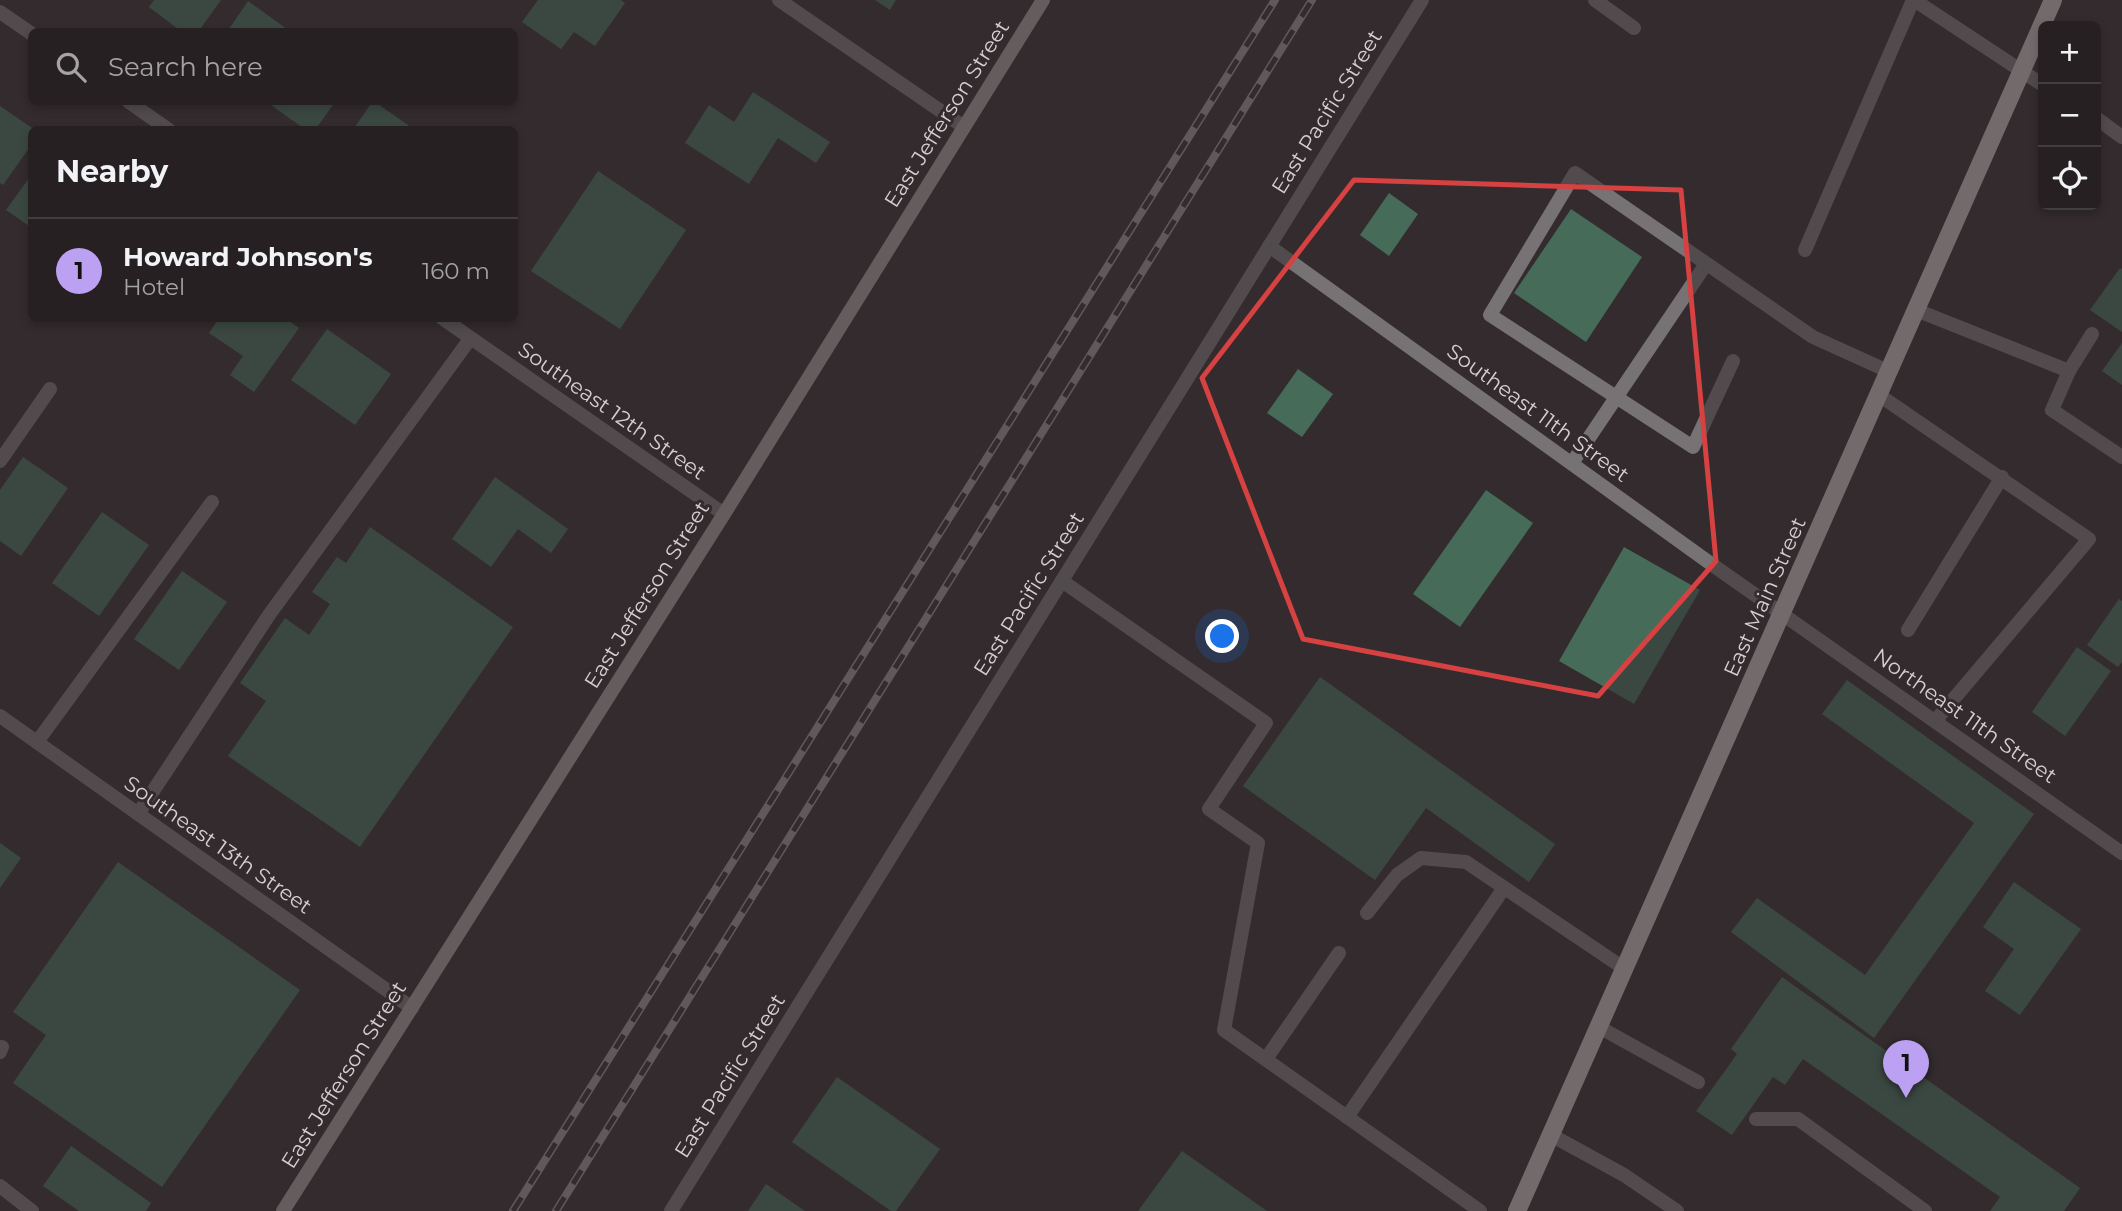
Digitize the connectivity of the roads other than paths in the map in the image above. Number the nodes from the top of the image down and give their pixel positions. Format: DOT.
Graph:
graph roads {
  1 [pos="779,0"];
  2 [pos="1043,0"];
  3 [pos="1422,0"];
  4 [pos="1595,0"];
  5 [pos="1914,0"];
  6 [pos="2053,0"];
  7 [pos="0,12"];
  8 [pos="1634,28"];
  9 [pos="28,31"];
  10 [pos="2022,71"];
  11 [pos="2042,84"];
  12 [pos="133,105"];
  13 [pos="2101,122"];
  14 [pos="163,126"];
  15 [pos="964,127"];
  16 [pos="2122,137"];
  17 [pos="1269,246"];
  18 [pos="1805,250"];
  19 [pos="1706,264"];
  20 [pos="1916,310"];
  21 [pos="448,322"];
  22 [pos="2092,334"];
  23 [pos="470,338"];
  24 [pos="1733,361"];
  25 [pos="2069,371"];
  26 [pos="1890,372"];
  27 [pos="50,389"];
  28 [pos="1879,395"];
  29 [pos="1618,398"];
  30 [pos="2122,457"];
  31 [pos="0,461"];
  32 [pos="1572,463"];
  33 [pos="2002,477"];
  34 [pos="212,502"];
  35 [pos="724,514"];
  36 [pos="1062,581"];
  37 [pos="1783,615"];
  38 [pos="1908,630"];
  39 [pos="0,716"];
  40 [pos="1935,721"];
  41 [pos="37,742"];
  42 [pos="138,814"];
  43 [pos="2122,853"];
  44 [pos="1504,888"];
  45 [pos="1367,913"];
  46 [pos="1339,954"];
  47 [pos="1625,970"];
  48 [pos="412,1008"];
  49 [pos="1599,1027"];
  50 [pos="1266,1059"];
  51 [pos="1698,1082"];
  52 [pos="1347,1117"];
  53 [pos="1756,1119"];
  54 [pos="1551,1135"];
  55 [pos="0,1186"];
  56 [pos="32,1211"];
  57 [pos="283,1211"];
  58 [pos="671,1211"];
  59 [pos="1480,1211"];
  60 [pos="1517,1211"];
  61 [pos="1677,1211"];
  62 [pos="1925,1211"];
  1 -- 15 [label="street"];
  2 -- 15 [label="main road, East Jefferson Street"];
  3 -- 17 [label="street, East Pacific Street"];
  4 -- 8 [label="street"];
  5 -- 10 [label="street"];
  5 -- 18 [label="street"];
  6 -- 10 [label="main road, East Main Street"];
  7 -- 9 [label="street"];
  10 -- 11 [label="street"];
  10 -- 20 [label="main road, East Main Street"];
  12 -- 14 [label="street"];
  13 -- 16 [label="street"];
  15 -- 35 [label="main road, East Jefferson Street"];
  17 -- 32 [label="street, Southeast 11th Street"];
  17 -- 36 [label="street, East Pacific Street"];
  19 -- 26 [label="street"];
  19 -- 29 [label="street"];
  19 -- 29 [label="street"];
  20 -- 25 [label="street"];
  20 -- 26 [label="main road, East Main Street"];
  21 -- 23 [label="street, Southeast 12th Street"];
  22 -- 25 [label="street"];
  23 -- 35 [label="street, Southeast 12th Street"];
  23 -- 42 [label="street"];
  24 -- 29 [label="street"];
  25 -- 30 [label="street"];
  26 -- 28 [label="main road, East Main Street"];
  27 -- 31 [label="street"];
  28 -- 33 [label="street"];
  28 -- 37 [label="main road, East Main Street"];
  29 -- 32 [label="street"];
  32 -- 37 [label="street, Southeast 11th Street"];
  33 -- 38 [label="street"];
  33 -- 40 [label="street"];
  34 -- 41 [label="street"];
  35 -- 48 [label="main road, East Jefferson Street"];
  36 -- 50 [label="street"];
  36 -- 58 [label="street, East Pacific Street"];
  37 -- 40 [label="street, Northeast 11th Street"];
  37 -- 47 [label="main road, East Main Street"];
  39 -- 41 [label="street, Southeast 13th Street"];
  40 -- 43 [label="street, Northeast 11th Street"];
  41 -- 42 [label="street, Southeast 13th Street"];
  42 -- 48 [label="street, Southeast 13th Street"];
  44 -- 45 [label="street"];
  44 -- 47 [label="street"];
  44 -- 52 [label="street"];
  46 -- 50 [label="street"];
  47 -- 49 [label="main road, East Main Street"];
  48 -- 57 [label="main road, East Jefferson Street"];
  49 -- 51 [label="street"];
  49 -- 54 [label="main road, East Main Street"];
  50 -- 52 [label="street"];
  52 -- 59 [label="street"];
  53 -- 62 [label="street"];
  54 -- 60 [label="main road, East Main Street"];
  54 -- 61 [label="street"];
  55 -- 56 [label="street"];
}
